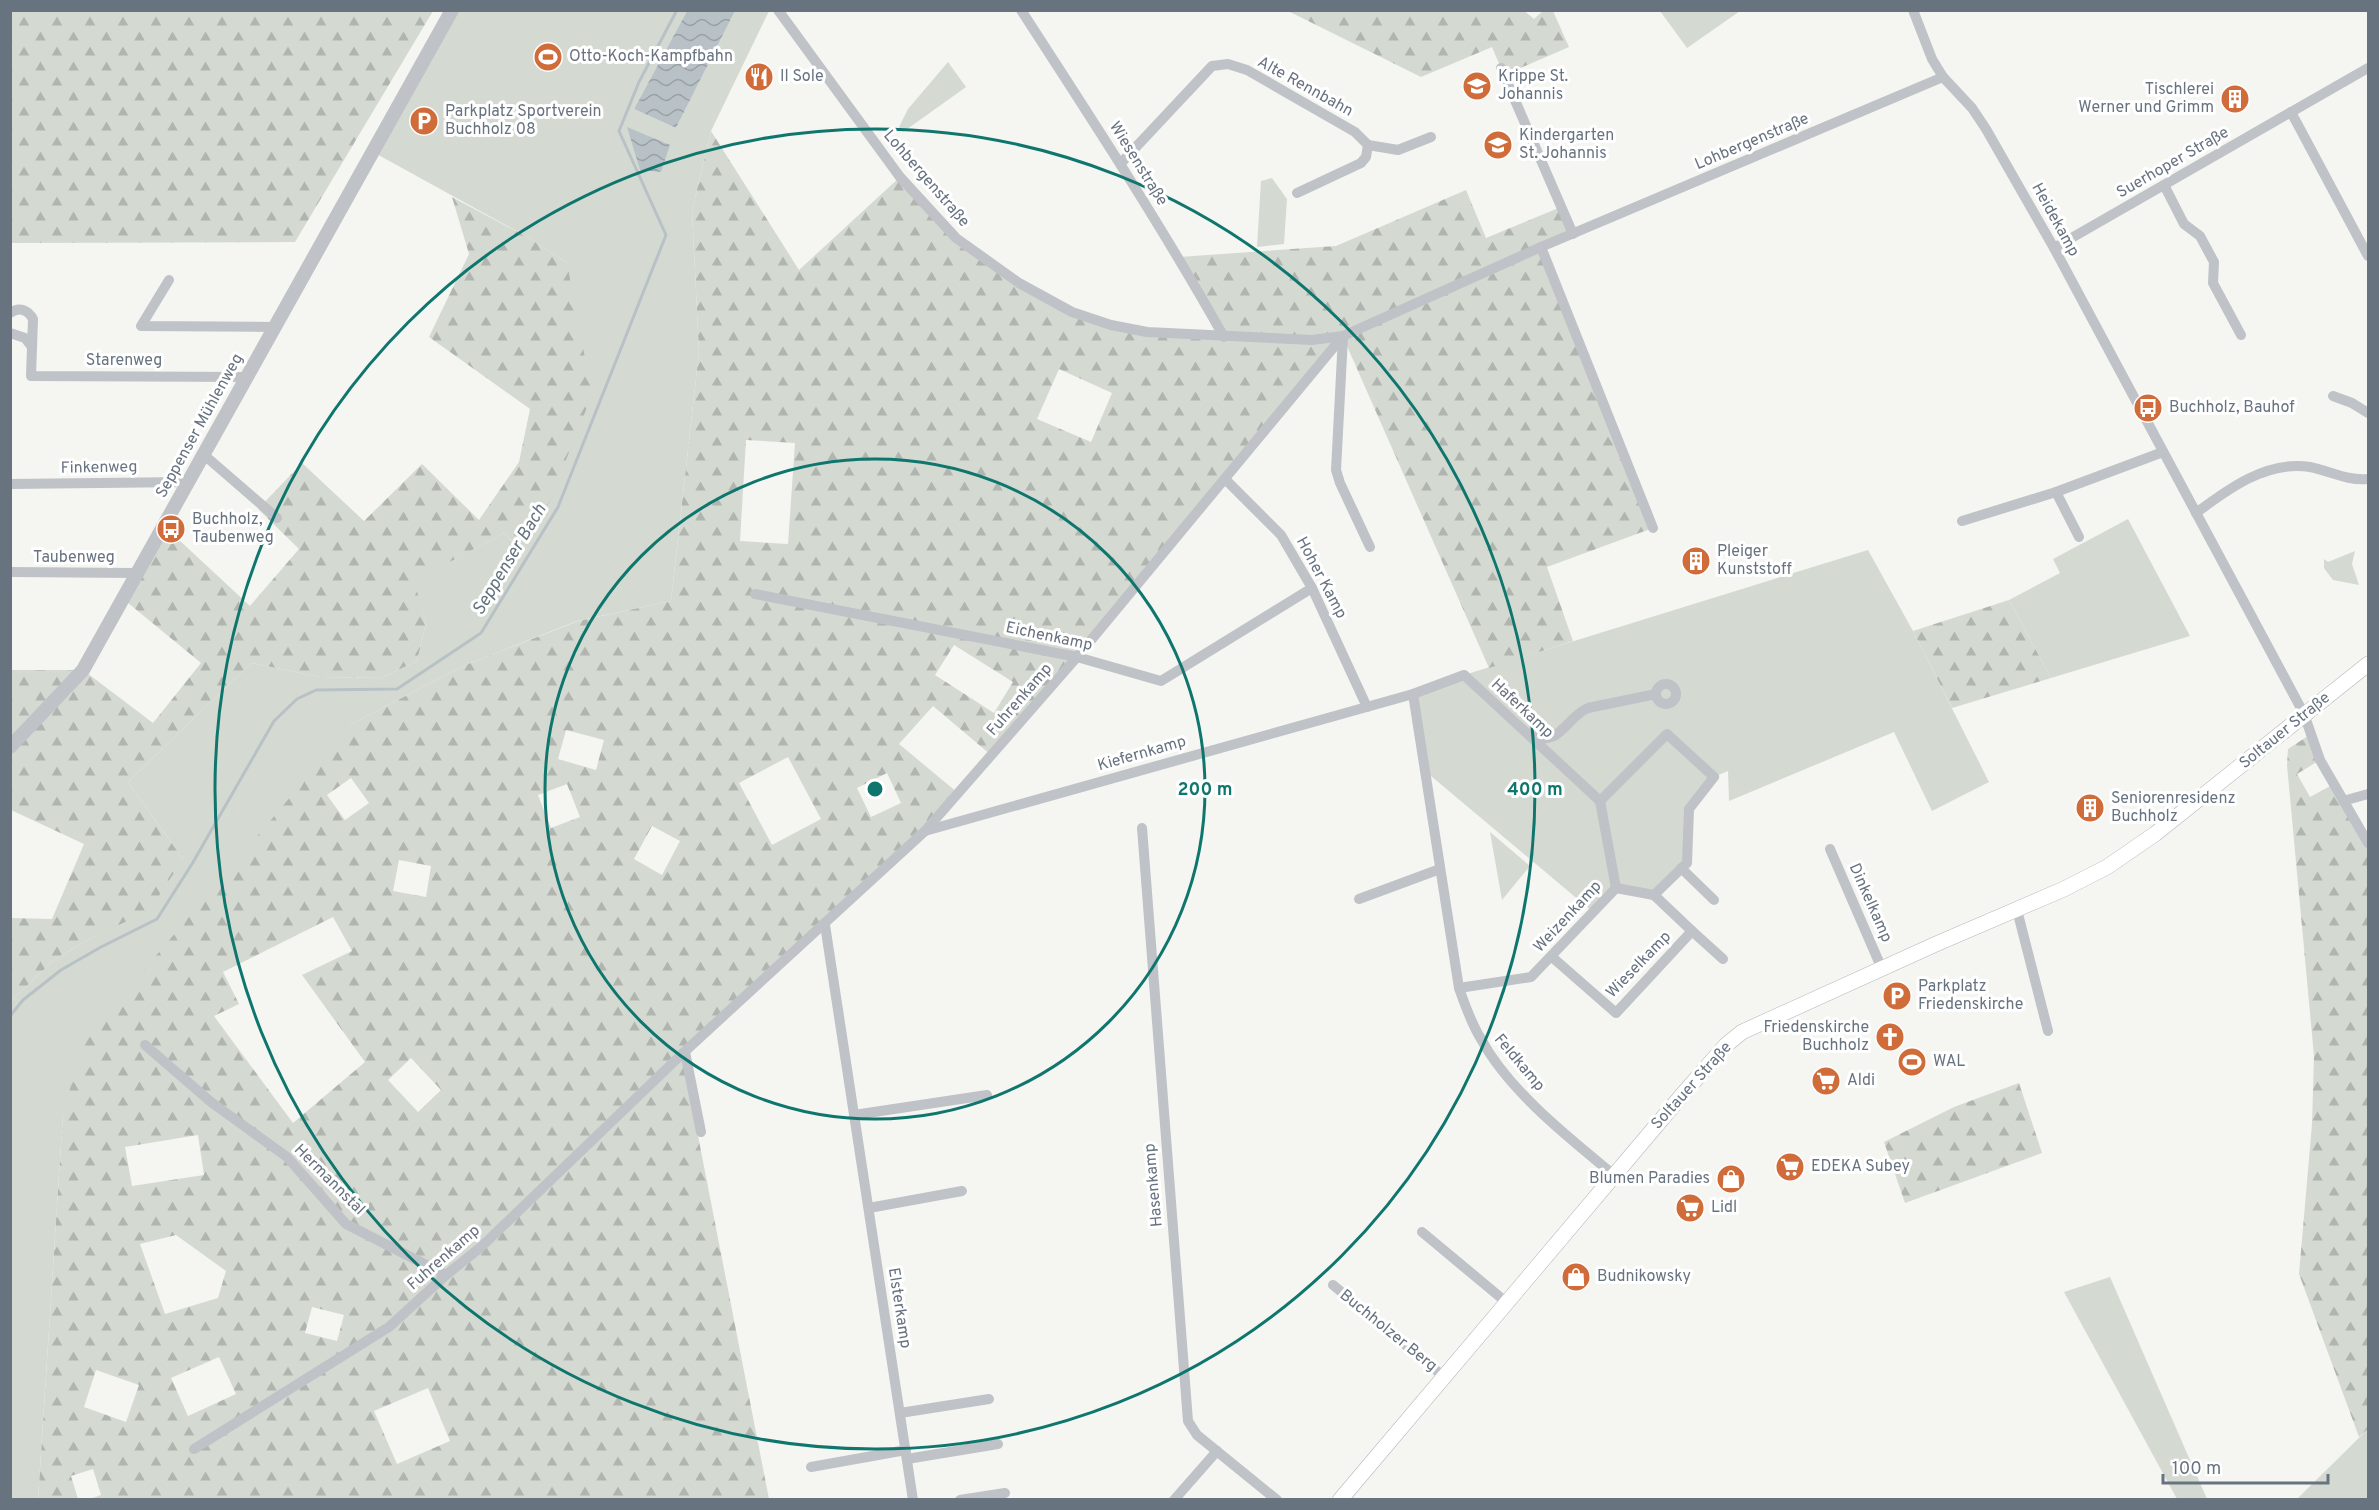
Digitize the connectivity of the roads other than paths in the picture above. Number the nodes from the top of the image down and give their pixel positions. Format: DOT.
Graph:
graph roads {
  1 [pos="452,10"];
  2 [pos="778,10"];
  3 [pos="1021,10"];
  4 [pos="1913,10"];
  5 [pos="1501,68"];
  6 [pos="2368,68"];
  7 [pos="1943,77"];
  8 [pos="2291,112"];
  9 [pos="1431,137"];
  10 [pos="1368,145"];
  11 [pos="1120,163"];
  12 [pos="2164,186"];
  13 [pos="1297,193"];
  14 [pos="1573,234"];
  15 [pos="1541,248"];
  16 [pos="2054,248"];
  17 [pos="2368,256"];
  18 [pos="169,280"];
  19 [pos="10,313"];
  20 [pos="275,327"];
  21 [pos="10,333"];
  22 [pos="2241,335"];
  23 [pos="1343,336"];
  24 [pos="1224,337"];
  25 [pos="32,347"];
  26 [pos="247,377"];
  27 [pos="2333,396"];
  28 [pos="2368,413"];
  29 [pos="2163,452"];
  30 [pos="204,453"];
  31 [pos="1225,479"];
  32 [pos="2368,479"];
  33 [pos="187,482"];
  34 [pos="10,484"];
  35 [pos="2056,492"];
  36 [pos="2196,513"];
  37 [pos="277,518"];
  38 [pos="1962,521"];
  39 [pos="1653,528"];
  40 [pos="2079,537"];
  41 [pos="1370,547"];
  42 [pos="10,572"];
  43 [pos="136,573"];
  44 [pos="1312,588"];
  45 [pos="755,594"];
  46 [pos="1077,657"];
  47 [pos="2368,664"];
  48 [pos="1413,694"];
  49 [pos="1656,694"];
  50 [pos="1367,707"];
  51 [pos="2304,714"];
  52 [pos="1529,735"];
  53 [pos="10,747"];
  54 [pos="2368,794"];
  55 [pos="1600,801"];
  56 [pos="2343,801"];
  57 [pos="1142,828"];
  58 [pos="925,831"];
  59 [pos="2368,843"];
  60 [pos="1830,849"];
  61 [pos="1681,868"];
  62 [pos="1440,869"];
  63 [pos="1616,888"];
  64 [pos="1654,895"];
  65 [pos="1359,899"];
  66 [pos="1714,900"];
  67 [pos="2017,909"];
  68 [pos="825,924"];
  69 [pos="1692,931"];
  70 [pos="1552,957"];
  71 [pos="1723,959"];
  72 [pos="1882,969"];
  73 [pos="1459,988"];
  74 [pos="2048,1031"];
  75 [pos="145,1045"];
  76 [pos="685,1052"];
  77 [pos="987,1095"];
  78 [pos="855,1115"];
  79 [pos="701,1132"];
  80 [pos="1614,1175"];
  81 [pos="962,1191"];
  82 [pos="869,1208"];
  83 [pos="1422,1232"];
  84 [pos="446,1275"];
  85 [pos="1333,1285"];
  86 [pos="1518,1288"];
  87 [pos="1506,1302"];
  88 [pos="1443,1376"];
  89 [pos="988,1399"];
  90 [pos="900,1413"];
  91 [pos="998,1444"];
  92 [pos="194,1449"];
  93 [pos="1216,1451"];
  94 [pos="907,1455"];
  95 [pos="811,1467"];
  96 [pos="1005,1493"];
  97 [pos="914,1500"];
  98 [pos="960,1500"];
  99 [pos="1174,1500"];
  100 [pos="1277,1500"];
  101 [pos="1340,1500"];
  1 -- 20 [label="street, Seppenser Mühlenweg"];
  2 -- 24 [label="street, Lohbergenstraße"];
  3 -- 11 [label="street, Wiesenstraße"];
  4 -- 7 [label="street, Heidekamp"];
  5 -- 14 [label="street"];
  6 -- 8 [label="street, Suerhoper Straße"];
  7 -- 14 [label="street, Lohbergenstraße"];
  7 -- 16 [label="street, Heidekamp"];
  8 -- 12 [label="street, Suerhoper Straße"];
  8 -- 17 [label="street"];
  9 -- 10 [label="street"];
  10 -- 11 [label="street, Alte Rennbahn"];
  10 -- 13 [label="street"];
  11 -- 24 [label="street, Wiesenstraße"];
  12 -- 16 [label="street, Suerhoper Straße"];
  12 -- 22 [label="street"];
  14 -- 15 [label="street, Lohbergenstraße"];
  15 -- 23 [label="street, Lohbergenstraße"];
  15 -- 39 [label="street"];
  16 -- 29 [label="street, Heidekamp"];
  18 -- 20 [label="street, Seppenser Mühlenweg"];
  19 -- 25 [label="street, Starenweg"];
  20 -- 26 [label="street, Seppenser Mühlenweg"];
  21 -- 25 [label="street"];
  23 -- 24 [label="street, Lohbergenstraße"];
  23 -- 31 [label="street, Fuhrenkamp"];
  23 -- 41 [label="street"];
  25 -- 26 [label="street, Starenweg"];
  26 -- 30 [label="street, Seppenser Mühlenweg"];
  27 -- 28 [label="street"];
  29 -- 35 [label="street"];
  29 -- 36 [label="street, Heidekamp"];
  30 -- 33 [label="street, Seppenser Mühlenweg"];
  30 -- 37 [label="street"];
  31 -- 44 [label="street, Hoher Kamp"];
  31 -- 46 [label="street, Fuhrenkamp"];
  32 -- 36 [label="street"];
  33 -- 34 [label="street, Finkenweg"];
  33 -- 43 [label="street, Seppenser Mühlenweg"];
  35 -- 38 [label="street"];
  35 -- 40 [label="street"];
  36 -- 51 [label="street, Heidekamp"];
  42 -- 43 [label="street, Taubenweg"];
  43 -- 53 [label="street, Seppenser Mühlenweg"];
  44 -- 46 [label="street, Eichenkamp"];
  44 -- 50 [label="street, Hoher Kamp"];
  45 -- 46 [label="street, Eichenkamp"];
  46 -- 58 [label="street, Fuhrenkamp"];
  47 -- 51 [label="main road, Soltauer Straße"];
  48 -- 50 [label="street"];
  48 -- 52 [label="street, Haferkamp"];
  48 -- 62 [label="street, Feldkamp"];
  49 -- 52 [label="street"];
  50 -- 58 [label="street, Kiefernkamp"];
  51 -- 56 [label="street, Heidekamp"];
  51 -- 67 [label="main road, Soltauer Straße"];
  52 -- 55 [label="street, Haferkamp"];
  54 -- 56 [label="street"];
  55 -- 61 [label="street"];
  55 -- 63 [label="street, Weizenkamp"];
  56 -- 59 [label="street, Heidekamp"];
  57 -- 93 [label="street, Hasenkamp"];
  58 -- 68 [label="street, Fuhrenkamp"];
  60 -- 72 [label="street, Dinkelkamp"];
  61 -- 64 [label="street"];
  61 -- 66 [label="street"];
  62 -- 65 [label="street"];
  62 -- 73 [label="street, Feldkamp"];
  63 -- 64 [label="street"];
  63 -- 70 [label="street, Weizenkamp"];
  64 -- 69 [label="street, Wieselkamp"];
  67 -- 72 [label="main road, Soltauer Straße"];
  67 -- 74 [label="street"];
  68 -- 76 [label="street, Fuhrenkamp"];
  68 -- 78 [label="street, Elsterkamp"];
  69 -- 70 [label="street, Wieselkamp"];
  69 -- 71 [label="street, Wieselkamp"];
  70 -- 73 [label="street, Weizenkamp"];
  72 -- 80 [label="main road, Soltauer Straße"];
  73 -- 80 [label="street, Feldkamp"];
  75 -- 84 [label="street, Hermannstal"];
  76 -- 79 [label="street"];
  76 -- 84 [label="street, Fuhrenkamp"];
  77 -- 78 [label="street"];
  78 -- 82 [label="street, Elsterkamp"];
  80 -- 86 [label="main road, Soltauer Straße"];
  81 -- 82 [label="street"];
  82 -- 90 [label="street, Elsterkamp"];
  83 -- 87 [label="street"];
  84 -- 92 [label="street, Fuhrenkamp"];
  85 -- 88 [label="street, Buchholzer Berg"];
  86 -- 87 [label="main road, Buchholzer Berg"];
  87 -- 88 [label="main road, Buchholzer Berg"];
  88 -- 101 [label="main road, Buchholzer Berg"];
  89 -- 90 [label="street"];
  90 -- 94 [label="street, Elsterkamp"];
  91 -- 94 [label="street"];
  93 -- 99 [label="street"];
  93 -- 100 [label="street, Hasenkamp"];
  94 -- 95 [label="street"];
  94 -- 97 [label="street, Elsterkamp"];
  96 -- 98 [label="street"];
}
